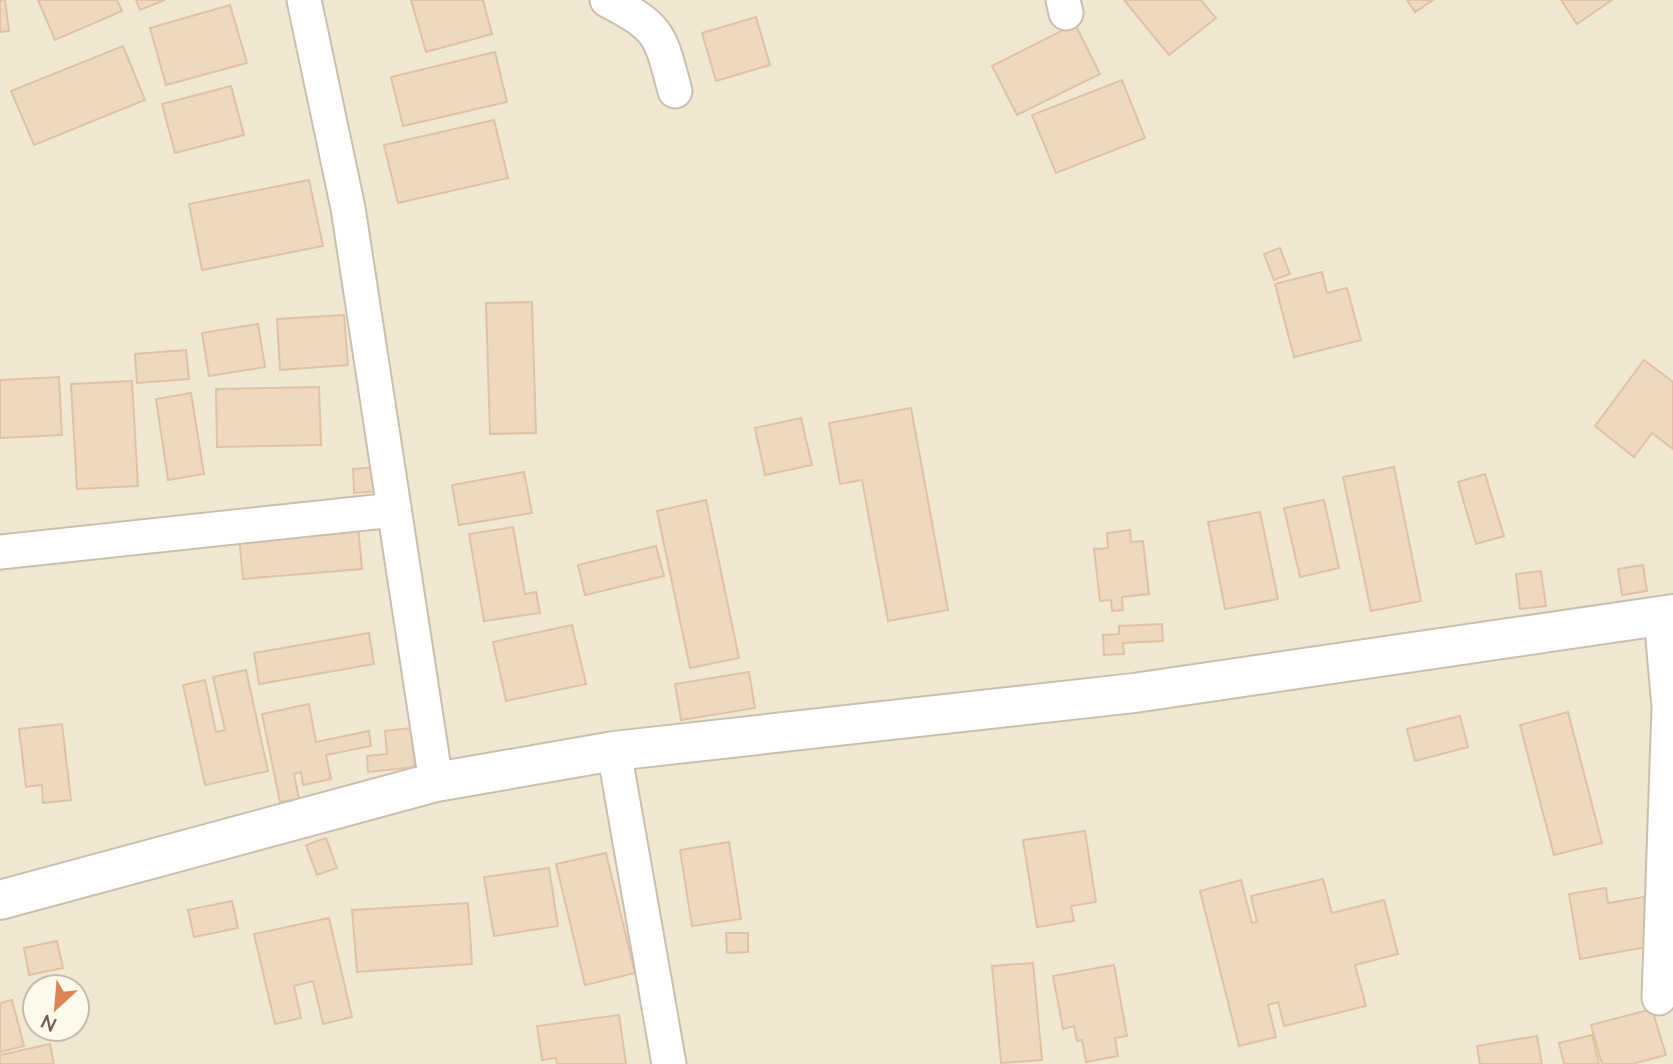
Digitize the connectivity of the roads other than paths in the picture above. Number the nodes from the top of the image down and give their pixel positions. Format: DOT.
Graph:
graph roads {
  1 [pos="304,0"];
  2 [pos="607,0"];
  3 [pos="676,91"];
  4 [pos="394,510"];
  5 [pos="0,552"];
  6 [pos="1667,615"];
  7 [pos="614,751"];
  8 [pos="436,782"];
  9 [pos="0,900"];
  10 [pos="1659,998"];
  11 [pos="670,1064"];
  1 -- 4 [label="street"];
  2 -- 3 [label="street"];
  4 -- 5 [label="street"];
  4 -- 8 [label="street"];
  6 -- 7 [label="street"];
  6 -- 10 [label="street"];
  7 -- 8 [label="street"];
  7 -- 11 [label="street"];
  8 -- 9 [label="street"];
}
